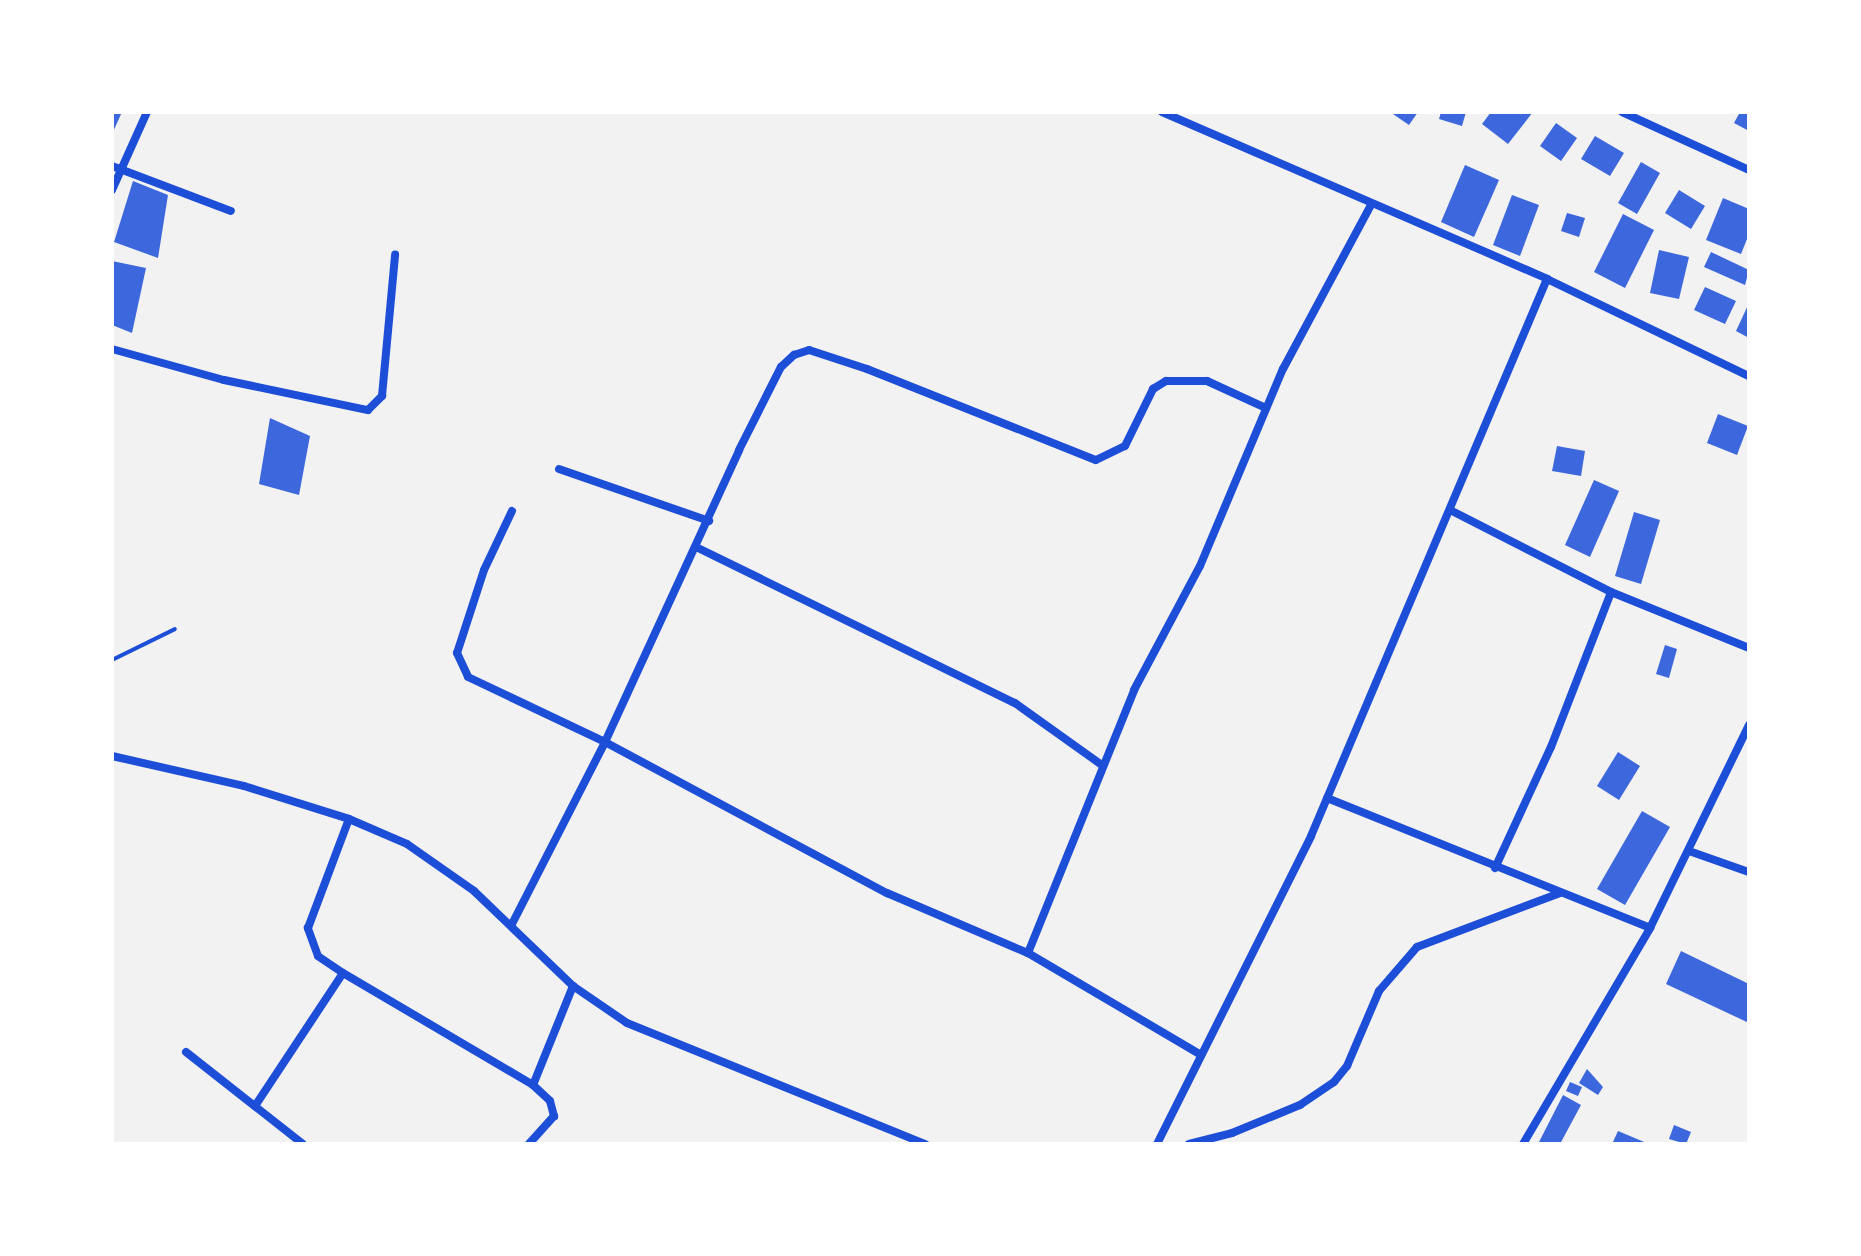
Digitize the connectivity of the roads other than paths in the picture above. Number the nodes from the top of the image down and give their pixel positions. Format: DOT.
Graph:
graph roads {
  1 [pos="147,112"];
  2 [pos="1162,112"];
  3 [pos="1622,112"];
  4 [pos="116,168"];
  5 [pos="1749,170"];
  6 [pos="112,190"];
  7 [pos="1371,205"];
  8 [pos="231,211"];
  9 [pos="395,255"];
  10 [pos="1547,279"];
  11 [pos="112,349"];
  12 [pos="1749,376"];
  13 [pos="1266,408"];
  14 [pos="559,469"];
  15 [pos="1450,510"];
  16 [pos="512,511"];
  17 [pos="709,521"];
  18 [pos="696,547"];
  19 [pos="1611,592"];
  20 [pos="175,629"];
  21 [pos="1749,648"];
  22 [pos="112,660"];
  23 [pos="1749,725"];
  24 [pos="605,742"];
  25 [pos="112,756"];
  26 [pos="1102,765"];
  27 [pos="1327,798"];
  28 [pos="349,819"];
  29 [pos="1689,851"];
  30 [pos="1495,868"];
  31 [pos="1749,872"];
  32 [pos="1560,893"];
  33 [pos="512,924"];
  34 [pos="1650,928"];
  35 [pos="1028,953"];
  36 [pos="343,973"];
  37 [pos="573,986"];
  38 [pos="186,1052"];
  39 [pos="1201,1055"];
  40 [pos="533,1085"];
  41 [pos="255,1106"];
  42 [pos="303,1144"];
  43 [pos="529,1144"];
  44 [pos="925,1144"];
  45 [pos="1157,1144"];
  46 [pos="1189,1144"];
  47 [pos="1523,1144"];
  1 -- 4 [label="street"];
  2 -- 7 [label="street"];
  3 -- 5 [label="street"];
  4 -- 6 [label="street"];
  4 -- 8 [label="street"];
  7 -- 10 [label="street"];
  7 -- 13 [label="street"];
  9 -- 11 [label="street"];
  10 -- 12 [label="street"];
  10 -- 15 [label="street"];
  13 -- 17 [label="street"];
  13 -- 26 [label="street"];
  14 -- 17 [label="street"];
  15 -- 19 [label="street"];
  15 -- 27 [label="street"];
  16 -- 24 [label="street"];
  17 -- 18 [label="street"];
  18 -- 24 [label="street"];
  18 -- 26 [label="street"];
  19 -- 21 [label="street"];
  19 -- 30 [label="street"];
  20 -- 22 [label="lane"];
  23 -- 29 [label="street"];
  24 -- 33 [label="street"];
  24 -- 35 [label="street"];
  25 -- 28 [label="street"];
  26 -- 35 [label="street"];
  27 -- 30 [label="street"];
  27 -- 39 [label="street"];
  28 -- 33 [label="street"];
  28 -- 36 [label="street"];
  29 -- 31 [label="street"];
  29 -- 34 [label="street"];
  30 -- 32 [label="street"];
  32 -- 34 [label="street"];
  32 -- 46 [label="street"];
  33 -- 37 [label="street"];
  34 -- 47 [label="street"];
  35 -- 39 [label="street"];
  36 -- 40 [label="street"];
  36 -- 41 [label="street"];
  37 -- 40 [label="street"];
  37 -- 44 [label="street"];
  38 -- 41 [label="street"];
  39 -- 45 [label="street"];
  40 -- 43 [label="street"];
  41 -- 42 [label="street"];
}
